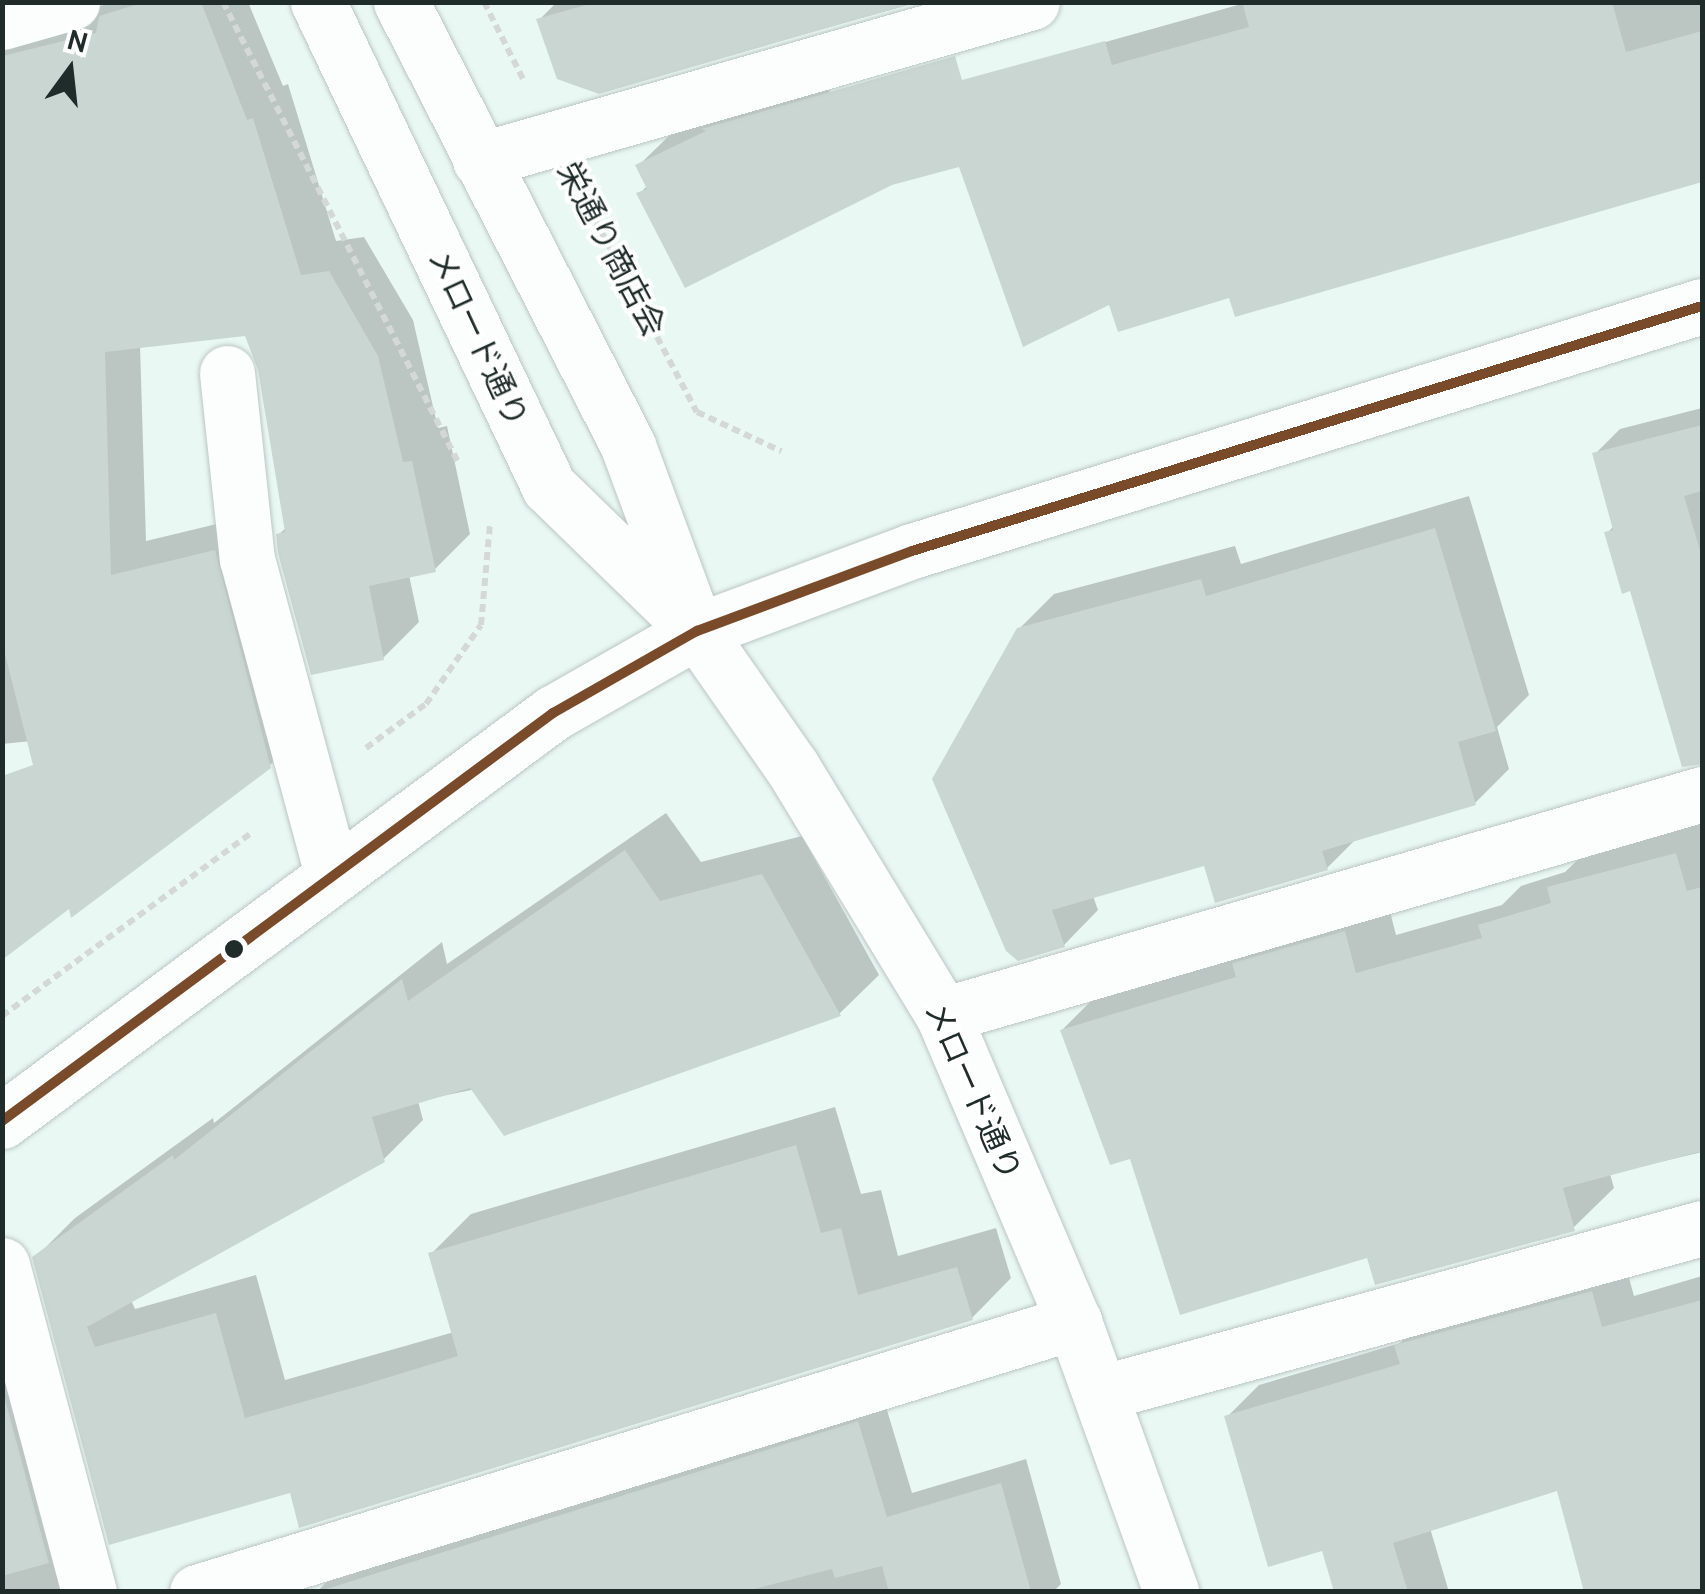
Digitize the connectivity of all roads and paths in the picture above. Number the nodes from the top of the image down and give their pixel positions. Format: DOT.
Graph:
graph roads {
  1 [pos="72,2"];
  2 [pos="318,2"];
  3 [pos="402,2"];
  4 [pos="484,2"];
  5 [pos="1032,2"];
  6 [pos="2,22"];
  7 [pos="553,140"];
  8 [pos="480,160"];
  9 [pos="1702,306"];
  10 [pos="227,374"];
  11 [pos="781,451"];
  12 [pos="696,632"];
  13 [pos="1702,794"];
  14 [pos="332,874"];
  15 [pos="943,1015"];
  16 [pos="2,1121"];
  17 [pos="1702,1228"];
  18 [pos="2,1266"];
  19 [pos="1074,1322"];
  20 [pos="1101,1394"];
  21 [pos="90,1592"];
  22 [pos="197,1592"];
  23 [pos="1171,1592"];
  1 -- 6 [label="street"];
  2 -- 12 [label="street, メロード通り"];
  3 -- 8 [label="street, メロード通り"];
  4 -- 7 [label="path, 栄通り商店会"];
  5 -- 7 [label="street"];
  7 -- 8 [label="street"];
  7 -- 11 [label="path, 栄通り商店会"];
  8 -- 12 [label="street, メロード通り"];
  9 -- 12 [label="street"];
  10 -- 14 [label="street"];
  12 -- 14 [label="street"];
  12 -- 15 [label="street, メロード通り"];
  13 -- 15 [label="street"];
  14 -- 16 [label="street"];
  15 -- 19 [label="street, メロード通り"];
  17 -- 20 [label="street"];
  18 -- 21 [label="street"];
  19 -- 20 [label="street, メロード通り"];
  19 -- 22 [label="street"];
  20 -- 23 [label="street, メロード通り"];
}
